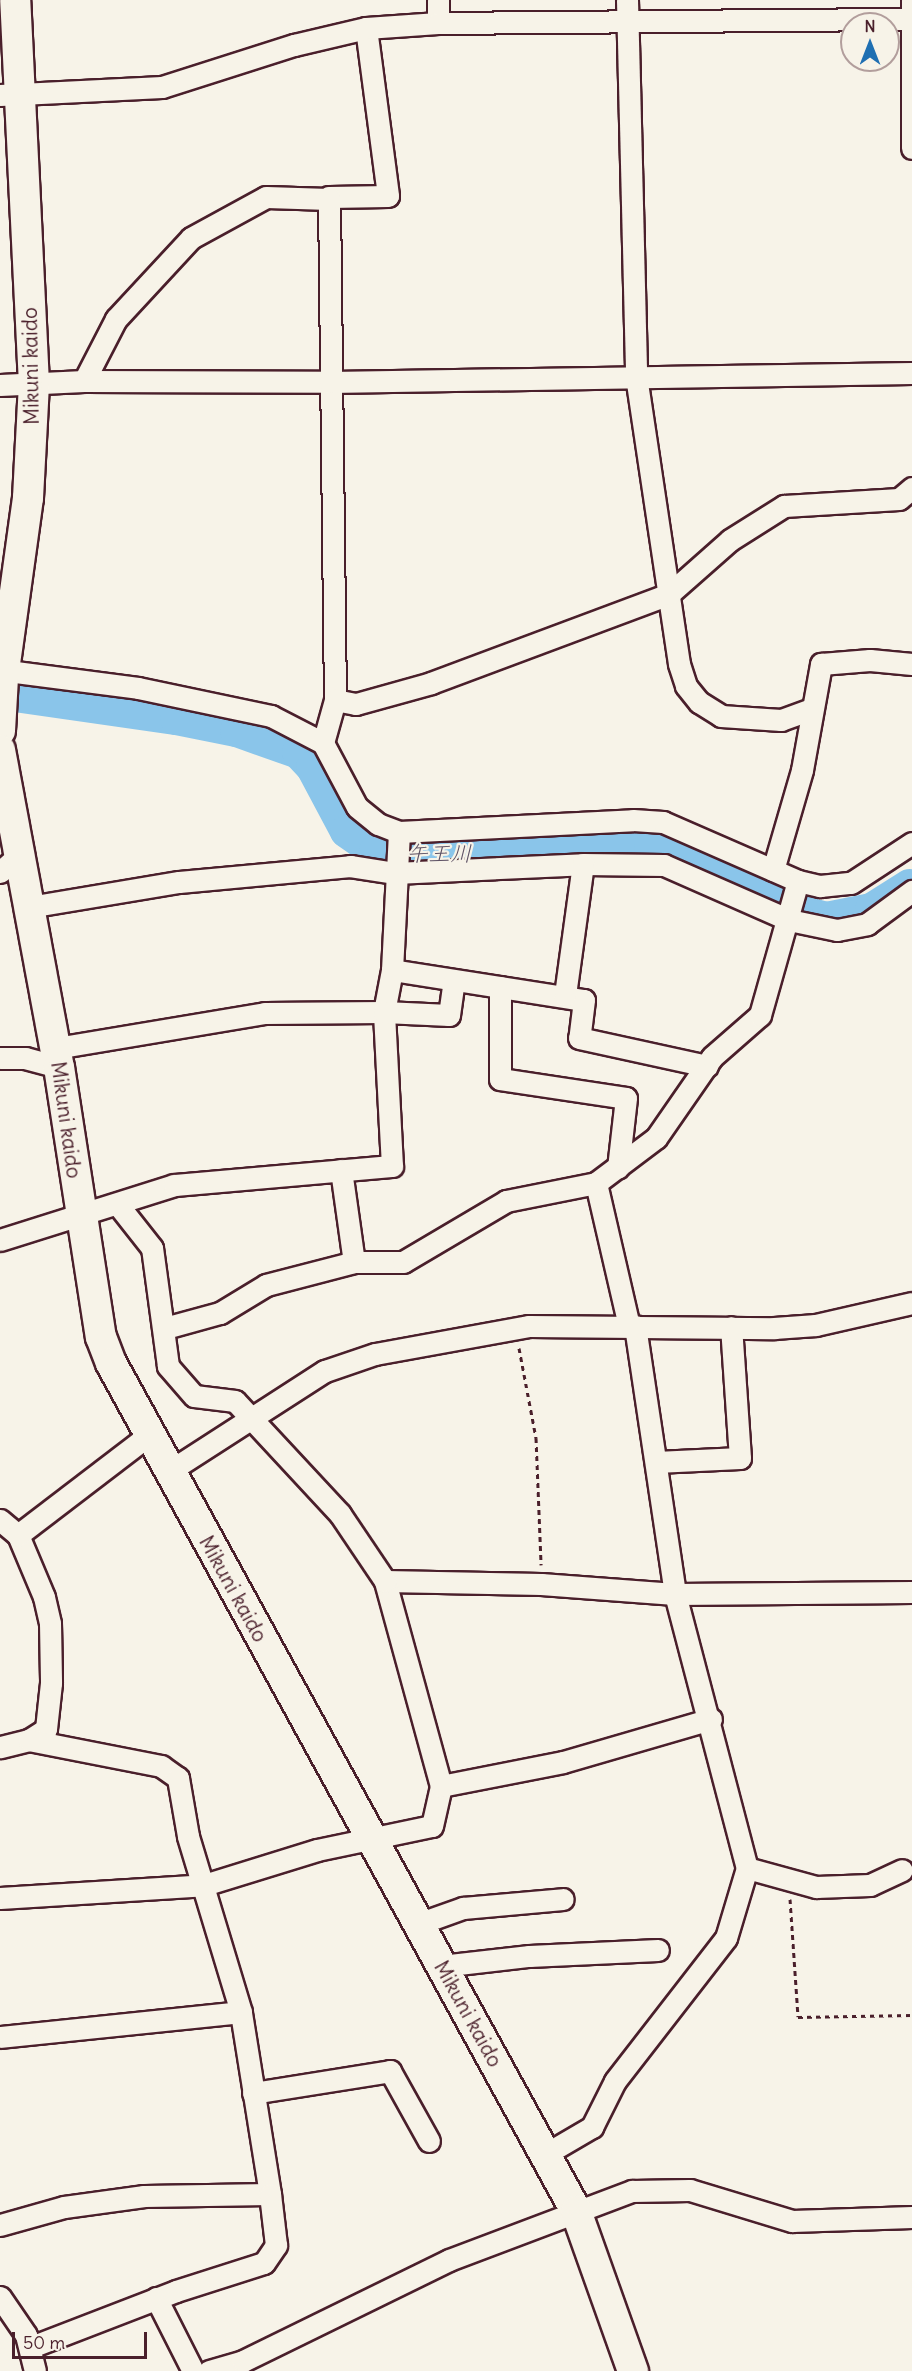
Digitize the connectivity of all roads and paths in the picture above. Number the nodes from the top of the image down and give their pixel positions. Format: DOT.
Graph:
graph roads {
  1 [pos="15,0"];
  2 [pos="438,0"];
  3 [pos="627,0"];
  4 [pos="912,0"];
  5 [pos="912,18"];
  6 [pos="627,21"];
  7 [pos="438,23"];
  8 [pos="366,28"];
  9 [pos="10,94"];
  10 [pos="912,148"];
  11 [pos="329,199"];
  12 [pos="912,373"];
  13 [pos="636,376"];
  14 [pos="84,381"];
  15 [pos="330,382"];
  16 [pos="34,384"];
  17 [pos="0,385"];
  18 [pos="912,488"];
  19 [pos="669,594"];
  20 [pos="912,664"];
  21 [pos="3,672"];
  22 [pos="335,700"];
  23 [pos="812,709"];
  24 [pos="1,713"];
  25 [pos="0,731"];
  26 [pos="323,743"];
  27 [pos="0,750"];
  28 [pos="398,834"];
  29 [pos="912,843"];
  30 [pos="9,863"];
  31 [pos="583,864"];
  32 [pos="773,870"];
  33 [pos="395,873"];
  34 [pos="797,885"];
  35 [pos="912,891"];
  36 [pos="29,907"];
  37 [pos="789,920"];
  38 [pos="392,970"];
  39 [pos="454,981"];
  40 [pos="501,987"];
  41 [pos="565,995"];
  42 [pos="384,1012"];
  43 [pos="0,1058"];
  44 [pos="57,1058"];
  45 [pos="706,1066"];
  46 [pos="618,1168"];
  47 [pos="341,1170"];
  48 [pos="596,1183"];
  49 [pos="118,1205"];
  50 [pos="80,1216"];
  51 [pos="0,1240"];
  52 [pos="354,1262"];
  53 [pos="912,1303"];
  54 [pos="632,1326"];
  55 [pos="731,1327"];
  56 [pos="165,1328"];
  57 [pos="516,1328"];
  58 [pos="249,1419"];
  59 [pos="149,1435"];
  60 [pos="656,1462"];
  61 [pos="168,1472"];
  62 [pos="0,1520"];
  63 [pos="18,1535"];
  64 [pos="385,1581"];
  65 [pos="541,1584"];
  66 [pos="912,1592"];
  67 [pos="675,1594"];
  68 [pos="711,1719"];
  69 [pos="29,1740"];
  70 [pos="0,1747"];
  71 [pos="441,1785"];
  72 [pos="371,1839"];
  73 [pos="747,1868"];
  74 [pos="902,1870"];
  75 [pos="788,1880"];
  76 [pos="204,1885"];
  77 [pos="0,1898"];
  78 [pos="563,1899"];
  79 [pos="418,1924"];
  80 [pos="658,1950"];
  81 [pos="441,1966"];
  82 [pos="241,2012"];
  83 [pos="912,2015"];
  84 [pos="0,2037"];
  85 [pos="253,2093"];
  86 [pos="429,2141"];
  87 [pos="544,2155"];
  88 [pos="270,2194"];
  89 [pos="576,2211"];
  90 [pos="912,2217"];
  91 [pos="0,2224"];
  92 [pos="0,2298"];
  93 [pos="156,2298"];
  94 [pos="31,2347"];
  95 [pos="35,2371"];
  96 [pos="194,2371"];
  97 [pos="209,2371"];
  98 [pos="633,2371"];
  1 -- 9 [label="street, Mikuni kaido"];
  2 -- 7 [label="street"];
  3 -- 6 [label="street"];
  4 -- 5 [label="street"];
  5 -- 6 [label="street"];
  5 -- 10 [label="street"];
  6 -- 7 [label="street"];
  6 -- 13 [label="street"];
  7 -- 8 [label="street"];
  8 -- 9 [label="street"];
  8 -- 11 [label="street"];
  9 -- 16 [label="street, Mikuni kaido"];
  11 -- 14 [label="street"];
  11 -- 15 [label="street"];
  12 -- 13 [label="street"];
  13 -- 15 [label="street"];
  13 -- 19 [label="street"];
  14 -- 15 [label="street"];
  14 -- 16 [label="street"];
  15 -- 22 [label="street"];
  16 -- 17 [label="street"];
  16 -- 21 [label="street, Mikuni kaido"];
  18 -- 19 [label="street"];
  19 -- 22 [label="street"];
  19 -- 23 [label="street"];
  20 -- 23 [label="street"];
  21 -- 24 [label="street, Mikuni kaido"];
  21 -- 26 [label="street"];
  22 -- 26 [label="street"];
  23 -- 32 [label="street"];
  24 -- 25 [label="street, Mikuni kaido"];
  26 -- 28 [label="street"];
  27 -- 30 [label="street, Mikuni kaido"];
  28 -- 32 [label="street"];
  28 -- 33 [label="street"];
  29 -- 34 [label="street"];
  30 -- 36 [label="street, Mikuni kaido"];
  31 -- 33 [label="street"];
  31 -- 37 [label="street"];
  31 -- 41 [label="street"];
  32 -- 34 [label="street"];
  33 -- 36 [label="street"];
  33 -- 38 [label="street"];
  34 -- 37 [label="street"];
  35 -- 37 [label="street"];
  36 -- 44 [label="street, Mikuni kaido"];
  37 -- 45 [label="street"];
  38 -- 39 [label="street"];
  38 -- 42 [label="street"];
  39 -- 40 [label="street"];
  39 -- 42 [label="street"];
  40 -- 41 [label="street"];
  40 -- 46 [label="street"];
  41 -- 45 [label="street"];
  42 -- 44 [label="street"];
  42 -- 47 [label="street"];
  43 -- 44 [label="street"];
  44 -- 50 [label="street, Mikuni kaido"];
  45 -- 46 [label="street"];
  46 -- 48 [label="street"];
  47 -- 49 [label="street"];
  47 -- 52 [label="street"];
  48 -- 52 [label="street"];
  48 -- 54 [label="street"];
  49 -- 50 [label="street"];
  49 -- 56 [label="street"];
  50 -- 51 [label="street"];
  50 -- 59 [label="street, Mikuni kaido"];
  52 -- 56 [label="street"];
  53 -- 55 [label="street"];
  54 -- 55 [label="street"];
  54 -- 57 [label="street"];
  54 -- 60 [label="street"];
  55 -- 60 [label="street"];
  56 -- 58 [label="street"];
  57 -- 58 [label="street"];
  57 -- 65 [label="path"];
  58 -- 61 [label="street"];
  58 -- 64 [label="street"];
  59 -- 61 [label="street, Mikuni kaido"];
  59 -- 63 [label="street"];
  60 -- 67 [label="street"];
  61 -- 72 [label="street, Mikuni kaido"];
  62 -- 63 [label="street"];
  63 -- 69 [label="street"];
  64 -- 65 [label="street"];
  64 -- 71 [label="street"];
  65 -- 67 [label="street"];
  66 -- 67 [label="street"];
  67 -- 68 [label="street"];
  68 -- 71 [label="street"];
  68 -- 73 [label="street"];
  69 -- 70 [label="street"];
  69 -- 76 [label="street"];
  71 -- 72 [label="street"];
  72 -- 76 [label="street"];
  72 -- 79 [label="street, Mikuni kaido"];
  73 -- 75 [label="street"];
  73 -- 87 [label="street"];
  74 -- 75 [label="street"];
  75 -- 83 [label="path"];
  76 -- 77 [label="street"];
  76 -- 82 [label="street"];
  78 -- 79 [label="street"];
  79 -- 81 [label="street, Mikuni kaido"];
  80 -- 81 [label="street"];
  81 -- 87 [label="street, Mikuni kaido"];
  82 -- 84 [label="street"];
  82 -- 85 [label="street"];
  85 -- 86 [label="street"];
  85 -- 88 [label="street"];
  87 -- 89 [label="street, Mikuni kaido"];
  88 -- 91 [label="street"];
  88 -- 93 [label="street"];
  89 -- 90 [label="street"];
  89 -- 97 [label="street"];
  89 -- 98 [label="street, Mikuni kaido"];
  92 -- 94 [label="street"];
  93 -- 94 [label="street"];
  93 -- 96 [label="street"];
  94 -- 95 [label="street"];
}
